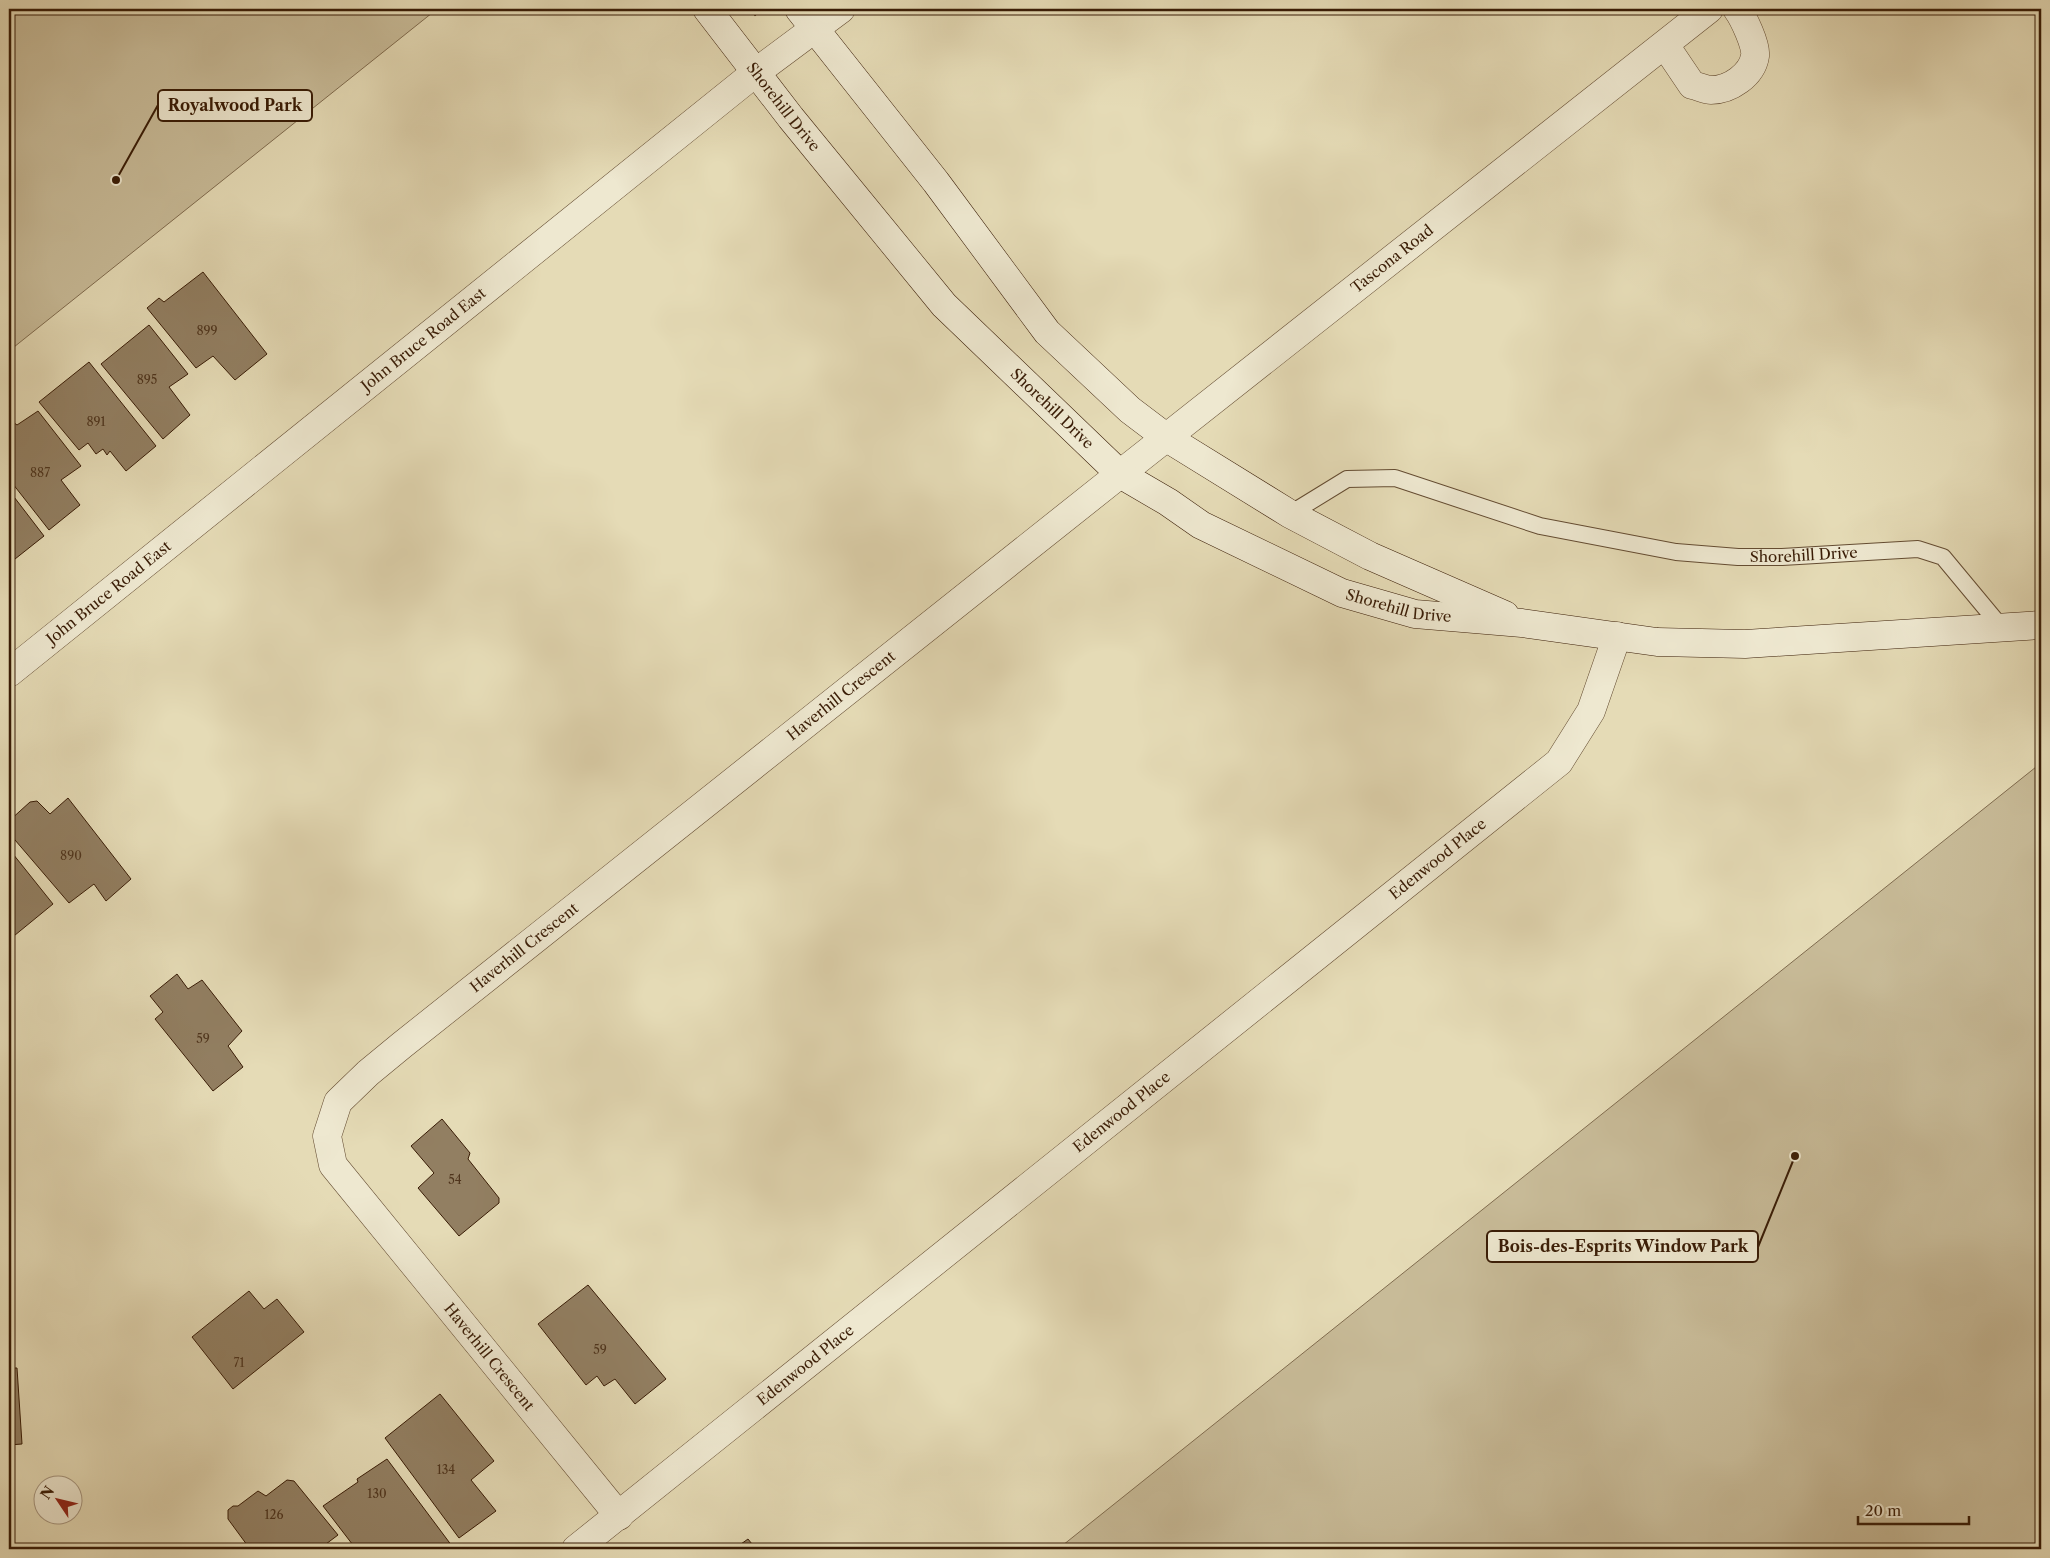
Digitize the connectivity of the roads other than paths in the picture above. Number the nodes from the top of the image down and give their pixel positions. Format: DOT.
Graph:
graph roads {
  1 [pos="707,9"];
  2 [pos="840,9"];
  3 [pos="1710,9"];
  4 [pos="1736,9"];
  5 [pos="806,19"];
  6 [pos="1665,45"];
  7 [pos="755,73"];
  8 [pos="1167,438"];
  9 [pos="1120,474"];
  10 [pos="1290,514"];
  11 [pos="1522,623"];
  12 [pos="2041,625"];
  13 [pos="2002,628"];
  14 [pos="1617,636"];
  15 [pos="9,674"];
  16 [pos="619,1516"];
  17 [pos="576,1549"];
  1 -- 7 [label="street, Shorehill Drive"];
  2 -- 5 [label="street, John Bruce Road East"];
  3 -- 6 [label="street, Tascona Road"];
  4 -- 6 [label="street"];
  5 -- 7 [label="street, John Bruce Road East"];
  5 -- 8 [label="street, Shorehill Drive"];
  6 -- 8 [label="street, Tascona Road"];
  7 -- 9 [label="street, Shorehill Drive"];
  7 -- 15 [label="street, John Bruce Road East"];
  8 -- 9 [label="street, Tascona Road"];
  8 -- 10 [label="street, Shorehill Drive"];
  9 -- 11 [label="street, Shorehill Drive"];
  9 -- 16 [label="street, Haverhill Crescent"];
  10 -- 11 [label="street, Shorehill Drive"];
  10 -- 13 [label="lane, Shorehill Drive"];
  11 -- 14 [label="street, Shorehill Drive"];
  12 -- 13 [label="street, Shorehill Drive"];
  13 -- 14 [label="street, Shorehill Drive"];
  14 -- 16 [label="street, Edenwood Place"];
  16 -- 17 [label="street, Edenwood Place"];
}
